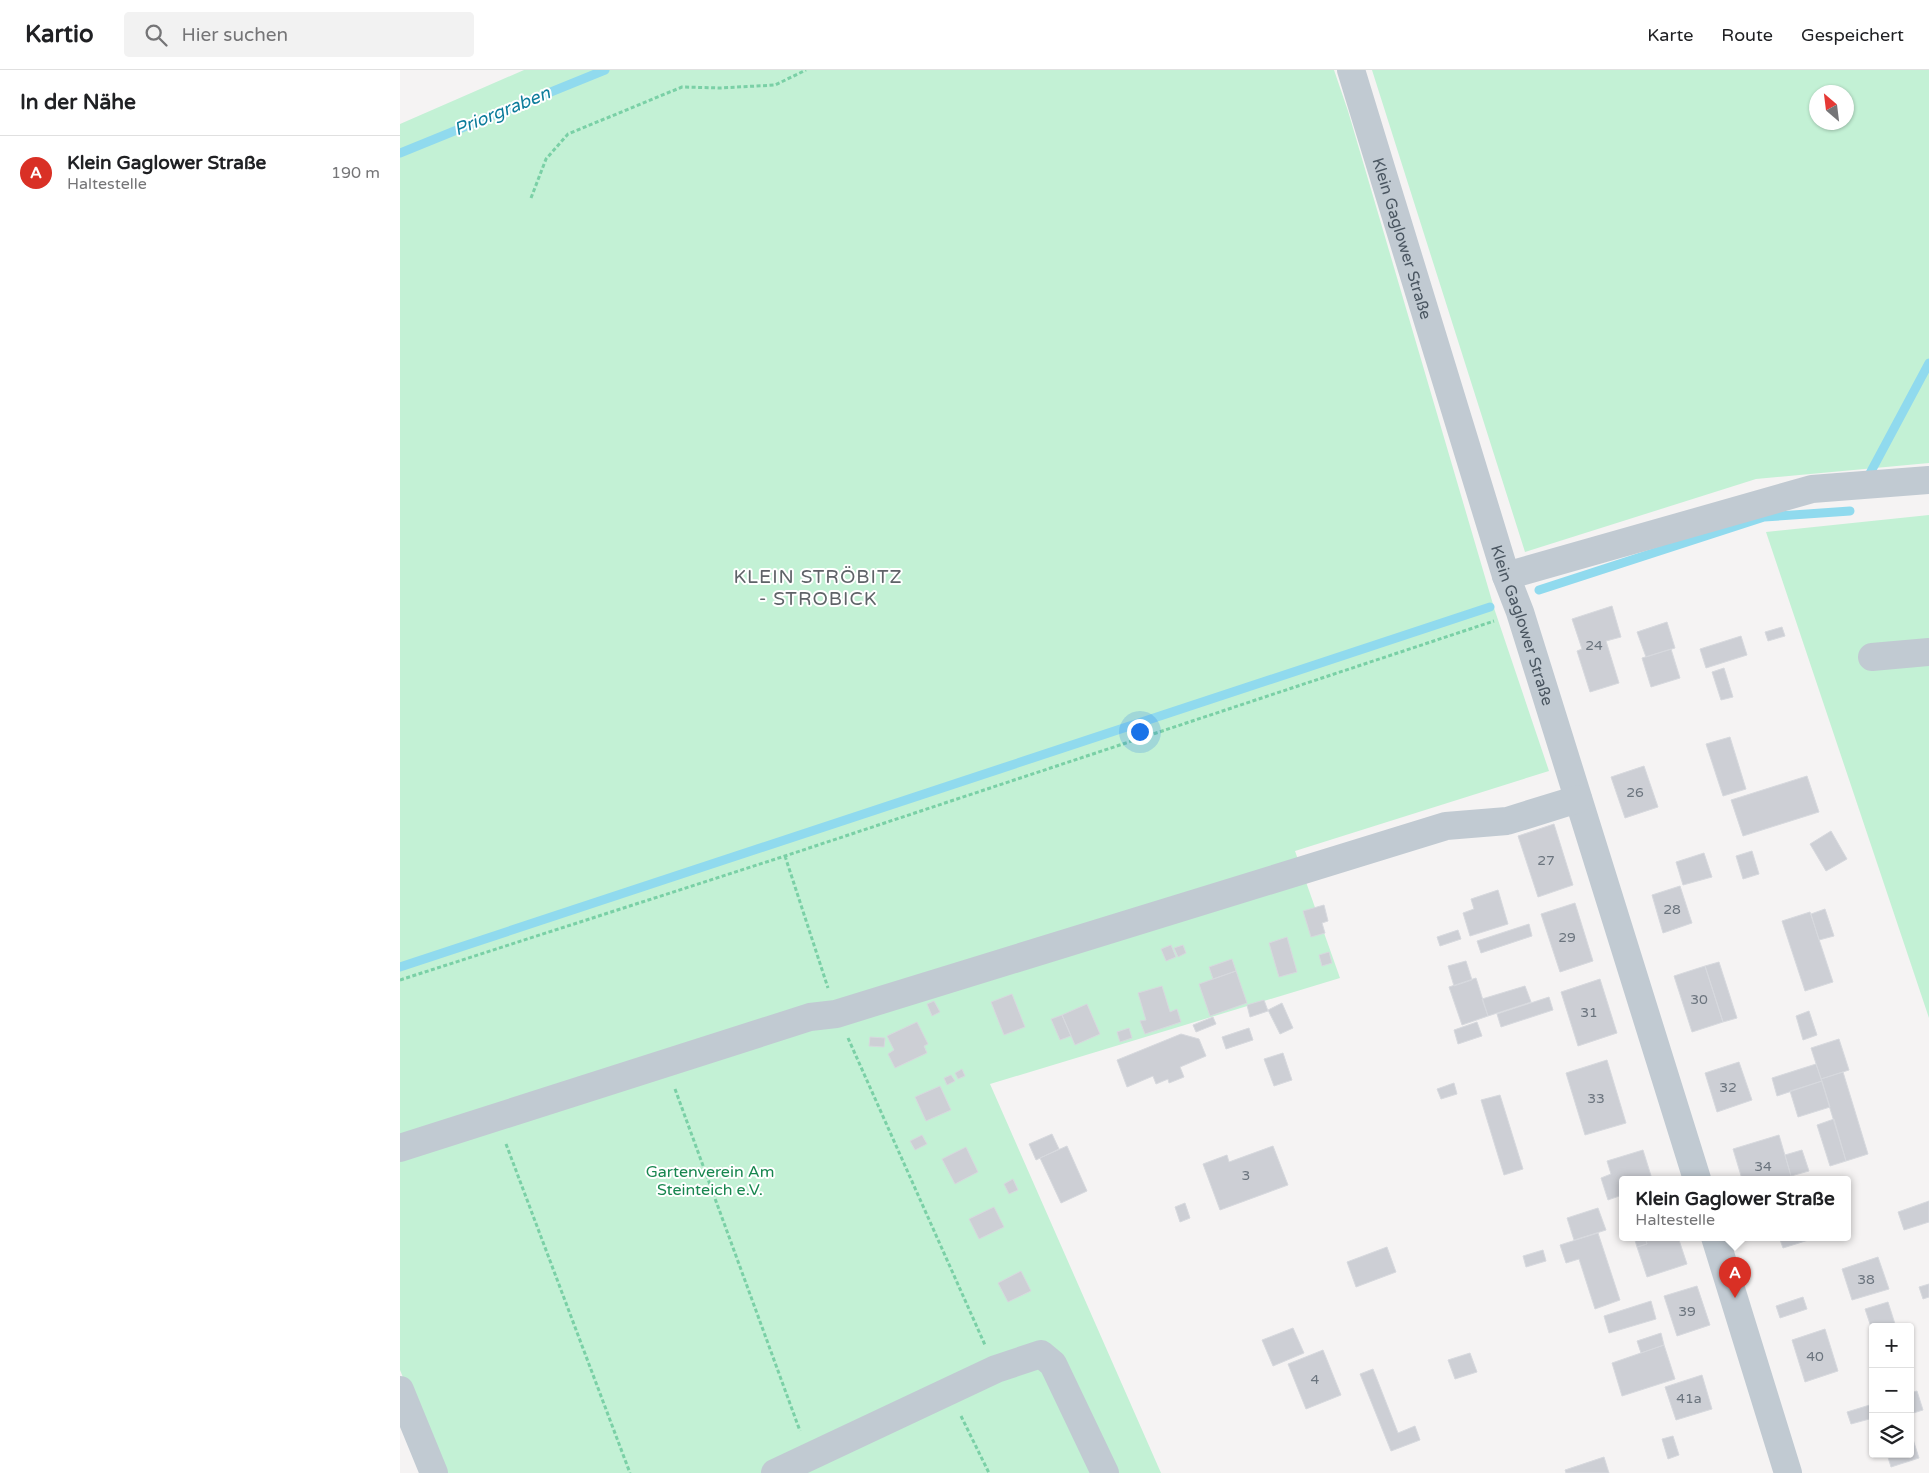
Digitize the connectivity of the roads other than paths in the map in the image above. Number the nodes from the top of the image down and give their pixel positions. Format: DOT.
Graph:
graph roads {
  1 [pos="1351,70"];
  2 [pos="1929,480"];
  3 [pos="1506,576"];
  4 [pos="1929,652"];
  5 [pos="1872,657"];
  6 [pos="1578,799"];
  7 [pos="400,1148"];
  8 [pos="1696,1176"];
  9 [pos="1716,1241"];
  10 [pos="400,1390"];
  11 [pos="434,1473"];
  12 [pos="775,1473"];
  13 [pos="1105,1473"];
  14 [pos="1788,1473"];
  1 -- 3 [label="street, Klein Gaglower Straße"];
  2 -- 3 [label="street"];
  3 -- 6 [label="street, Klein Gaglower Straße"];
  4 -- 5 [label="street"];
  6 -- 7 [label="street"];
  6 -- 8 [label="street, Klein Gaglower Straße"];
  9 -- 14 [label="street"];
  10 -- 11 [label="street"];
  12 -- 13 [label="street"];
}
